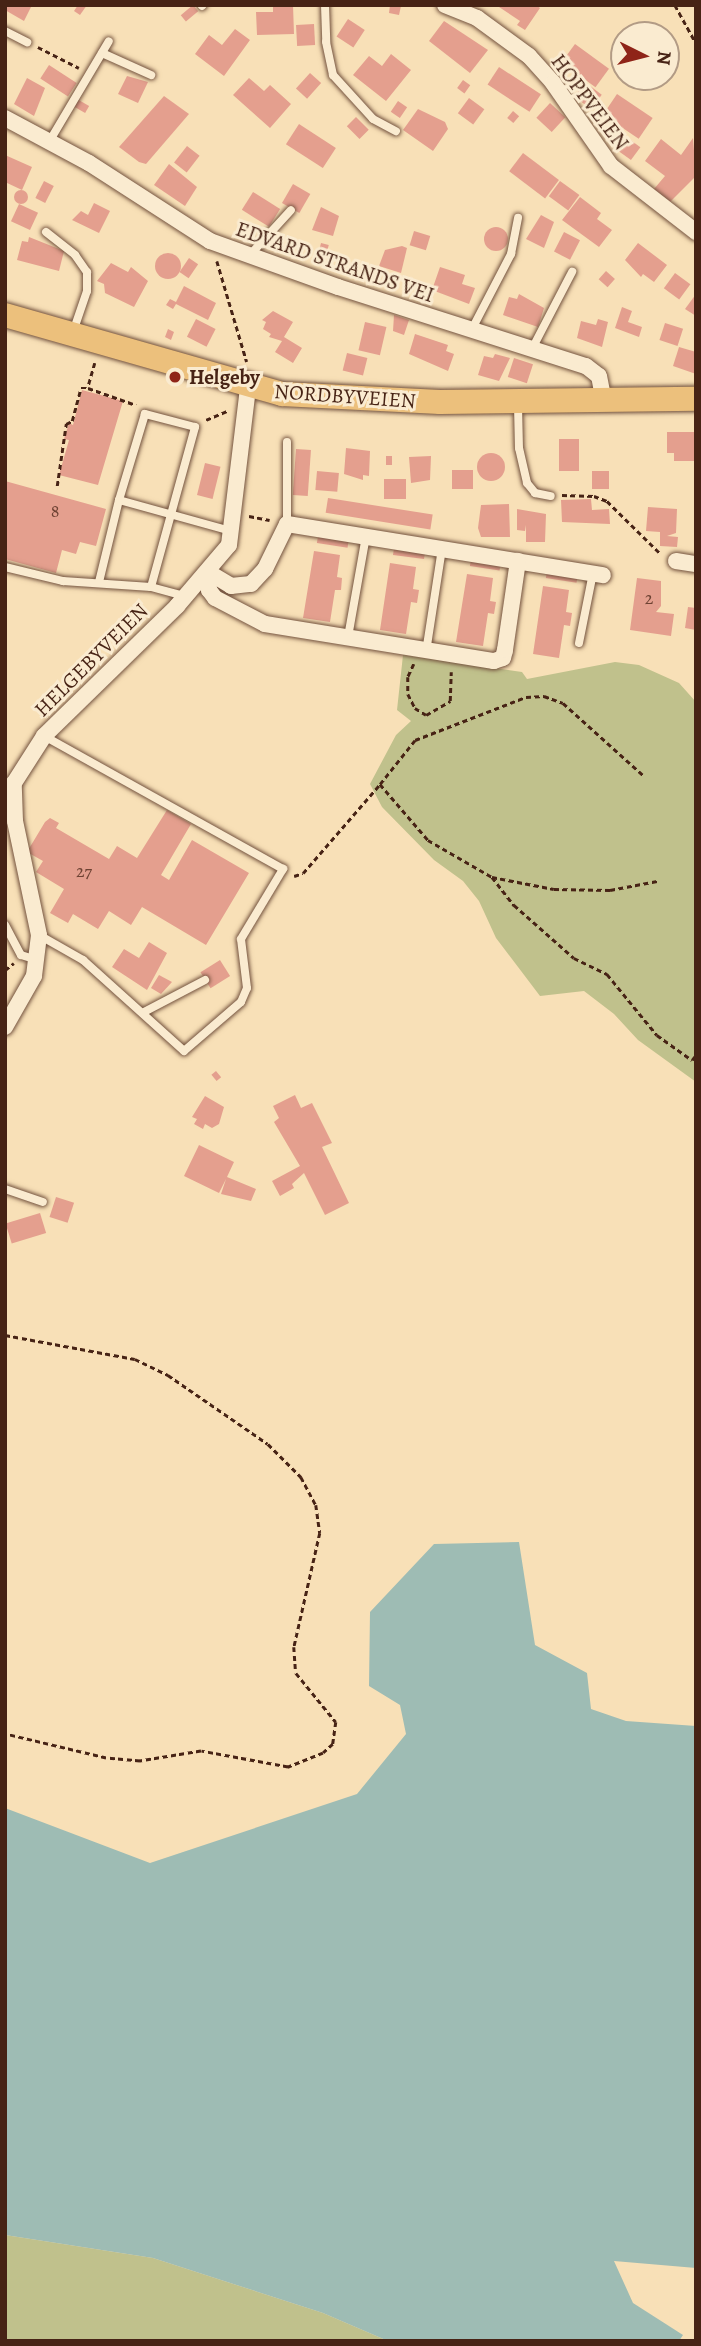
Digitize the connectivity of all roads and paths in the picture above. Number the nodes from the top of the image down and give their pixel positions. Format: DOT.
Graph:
graph roads {
  1 [pos="326,5"];
  2 [pos="446,5"];
  3 [pos="675,5"];
  4 [pos="5,31"];
  5 [pos="109,41"];
  6 [pos="27,43"];
  7 [pos="696,43"];
  8 [pos="102,52"];
  9 [pos="88,73"];
  10 [pos="151,75"];
  11 [pos="5,118"];
  12 [pos="396,131"];
  13 [pos="49,142"];
  14 [pos="291,210"];
  15 [pos="518,218"];
  16 [pos="46,232"];
  17 [pos="696,232"];
  18 [pos="211,242"];
  19 [pos="249,256"];
  20 [pos="572,272"];
  21 [pos="5,315"];
  22 [pos="472,329"];
  23 [pos="72,335"];
  24 [pos="533,347"];
  25 [pos="97,353"];
  26 [pos="88,388"];
  27 [pos="246,392"];
  28 [pos="696,399"];
  29 [pos="604,401"];
  30 [pos="518,402"];
  31 [pos="145,414"];
  32 [pos="195,427"];
  33 [pos="287,442"];
  34 [pos="57,485"];
  35 [pos="551,496"];
  36 [pos="120,500"];
  37 [pos="171,514"];
  38 [pos="249,516"];
  39 [pos="288,524"];
  40 [pos="233,532"];
  41 [pos="366,536"];
  42 [pos="442,549"];
  43 [pos="518,561"];
  44 [pos="676,562"];
  45 [pos="696,564"];
  46 [pos="5,567"];
  47 [pos="208,572"];
  48 [pos="598,574"];
  49 [pos="99,582"];
  50 [pos="151,587"];
  51 [pos="186,596"];
  52 [pos="348,640"];
  53 [pos="579,643"];
  54 [pos="433,656"];
  55 [pos="44,736"];
  56 [pos="643,775"];
  57 [pos="15,783"];
  58 [pos="380,784"];
  59 [pos="5,798"];
  60 [pos="282,869"];
  61 [pos="492,877"];
  62 [pos="657,881"];
  63 [pos="5,925"];
  64 [pos="39,935"];
  65 [pos="37,960"];
  66 [pos="205,980"];
  67 [pos="144,1012"];
  68 [pos="5,1027"];
  69 [pos="696,1055"];
  70 [pos="5,1189"];
  71 [pos="43,1202"];
  72 [pos="5,1336"];
  73 [pos="5,1734"];
  1 -- 12 [label="lane"];
  2 -- 17 [label="street, HOPPVEIEN"];
  3 -- 7 [label="path"];
  4 -- 6 [label="lane"];
  5 -- 8 [label="lane"];
  6 -- 9 [label="path"];
  8 -- 9 [label="lane"];
  8 -- 10 [label="lane"];
  9 -- 13 [label="lane"];
  11 -- 13 [label="street, EDVARD STRANDS VEI"];
  13 -- 18 [label="street, EDVARD STRANDS VEI"];
  14 -- 19 [label="lane"];
  15 -- 22 [label="lane"];
  16 -- 23 [label="lane"];
  18 -- 19 [label="street, EDVARD STRANDS VEI"];
  18 -- 27 [label="path"];
  19 -- 22 [label="street, EDVARD STRANDS VEI"];
  20 -- 24 [label="lane"];
  21 -- 23 [label="main road, NORDBYVEIEN"];
  22 -- 24 [label="street, EDVARD STRANDS VEI"];
  23 -- 27 [label="main road, NORDBYVEIEN"];
  24 -- 29 [label="street, EDVARD STRANDS VEI"];
  25 -- 26 [label="path"];
  26 -- 31 [label="path"];
  26 -- 34 [label="path"];
  27 -- 30 [label="main road, NORDBYVEIEN"];
  27 -- 32 [label="path"];
  27 -- 40 [label="street, HELGEBYVEIEN"];
  28 -- 29 [label="main road, NORDBYVEIEN"];
  29 -- 30 [label="main road, NORDBYVEIEN"];
  30 -- 35 [label="lane"];
  31 -- 32 [label="lane"];
  31 -- 36 [label="lane"];
  32 -- 37 [label="lane"];
  33 -- 39 [label="lane"];
  35 -- 44 [label="path"];
  36 -- 37 [label="lane"];
  36 -- 49 [label="lane"];
  37 -- 40 [label="lane"];
  37 -- 50 [label="lane"];
  38 -- 39 [label="path"];
  39 -- 41 [label="street"];
  39 -- 47 [label="street"];
  40 -- 47 [label="street, HELGEBYVEIEN"];
  41 -- 42 [label="street"];
  41 -- 52 [label="lane"];
  42 -- 43 [label="street"];
  42 -- 54 [label="lane"];
  43 -- 48 [label="street"];
  43 -- 54 [label="street"];
  44 -- 45 [label="street"];
  46 -- 49 [label="lane"];
  47 -- 51 [label="street, HELGEBYVEIEN"];
  47 -- 52 [label="street"];
  48 -- 53 [label="lane"];
  49 -- 50 [label="lane"];
  50 -- 51 [label="lane"];
  51 -- 55 [label="street, HELGEBYVEIEN"];
  52 -- 54 [label="street"];
  54 -- 54 [label="path"];
  55 -- 57 [label="street, HELGEBYVEIEN"];
  55 -- 60 [label="lane"];
  56 -- 58 [label="path"];
  57 -- 59 [label="lane"];
  57 -- 64 [label="street"];
  58 -- 60 [label="path"];
  58 -- 61 [label="path"];
  60 -- 67 [label="lane"];
  61 -- 62 [label="path"];
  61 -- 69 [label="path"];
  63 -- 65 [label="lane"];
  64 -- 65 [label="street"];
  64 -- 67 [label="lane"];
  65 -- 68 [label="street"];
  66 -- 67 [label="lane"];
  70 -- 71 [label="lane"];
  72 -- 73 [label="path"];
}
